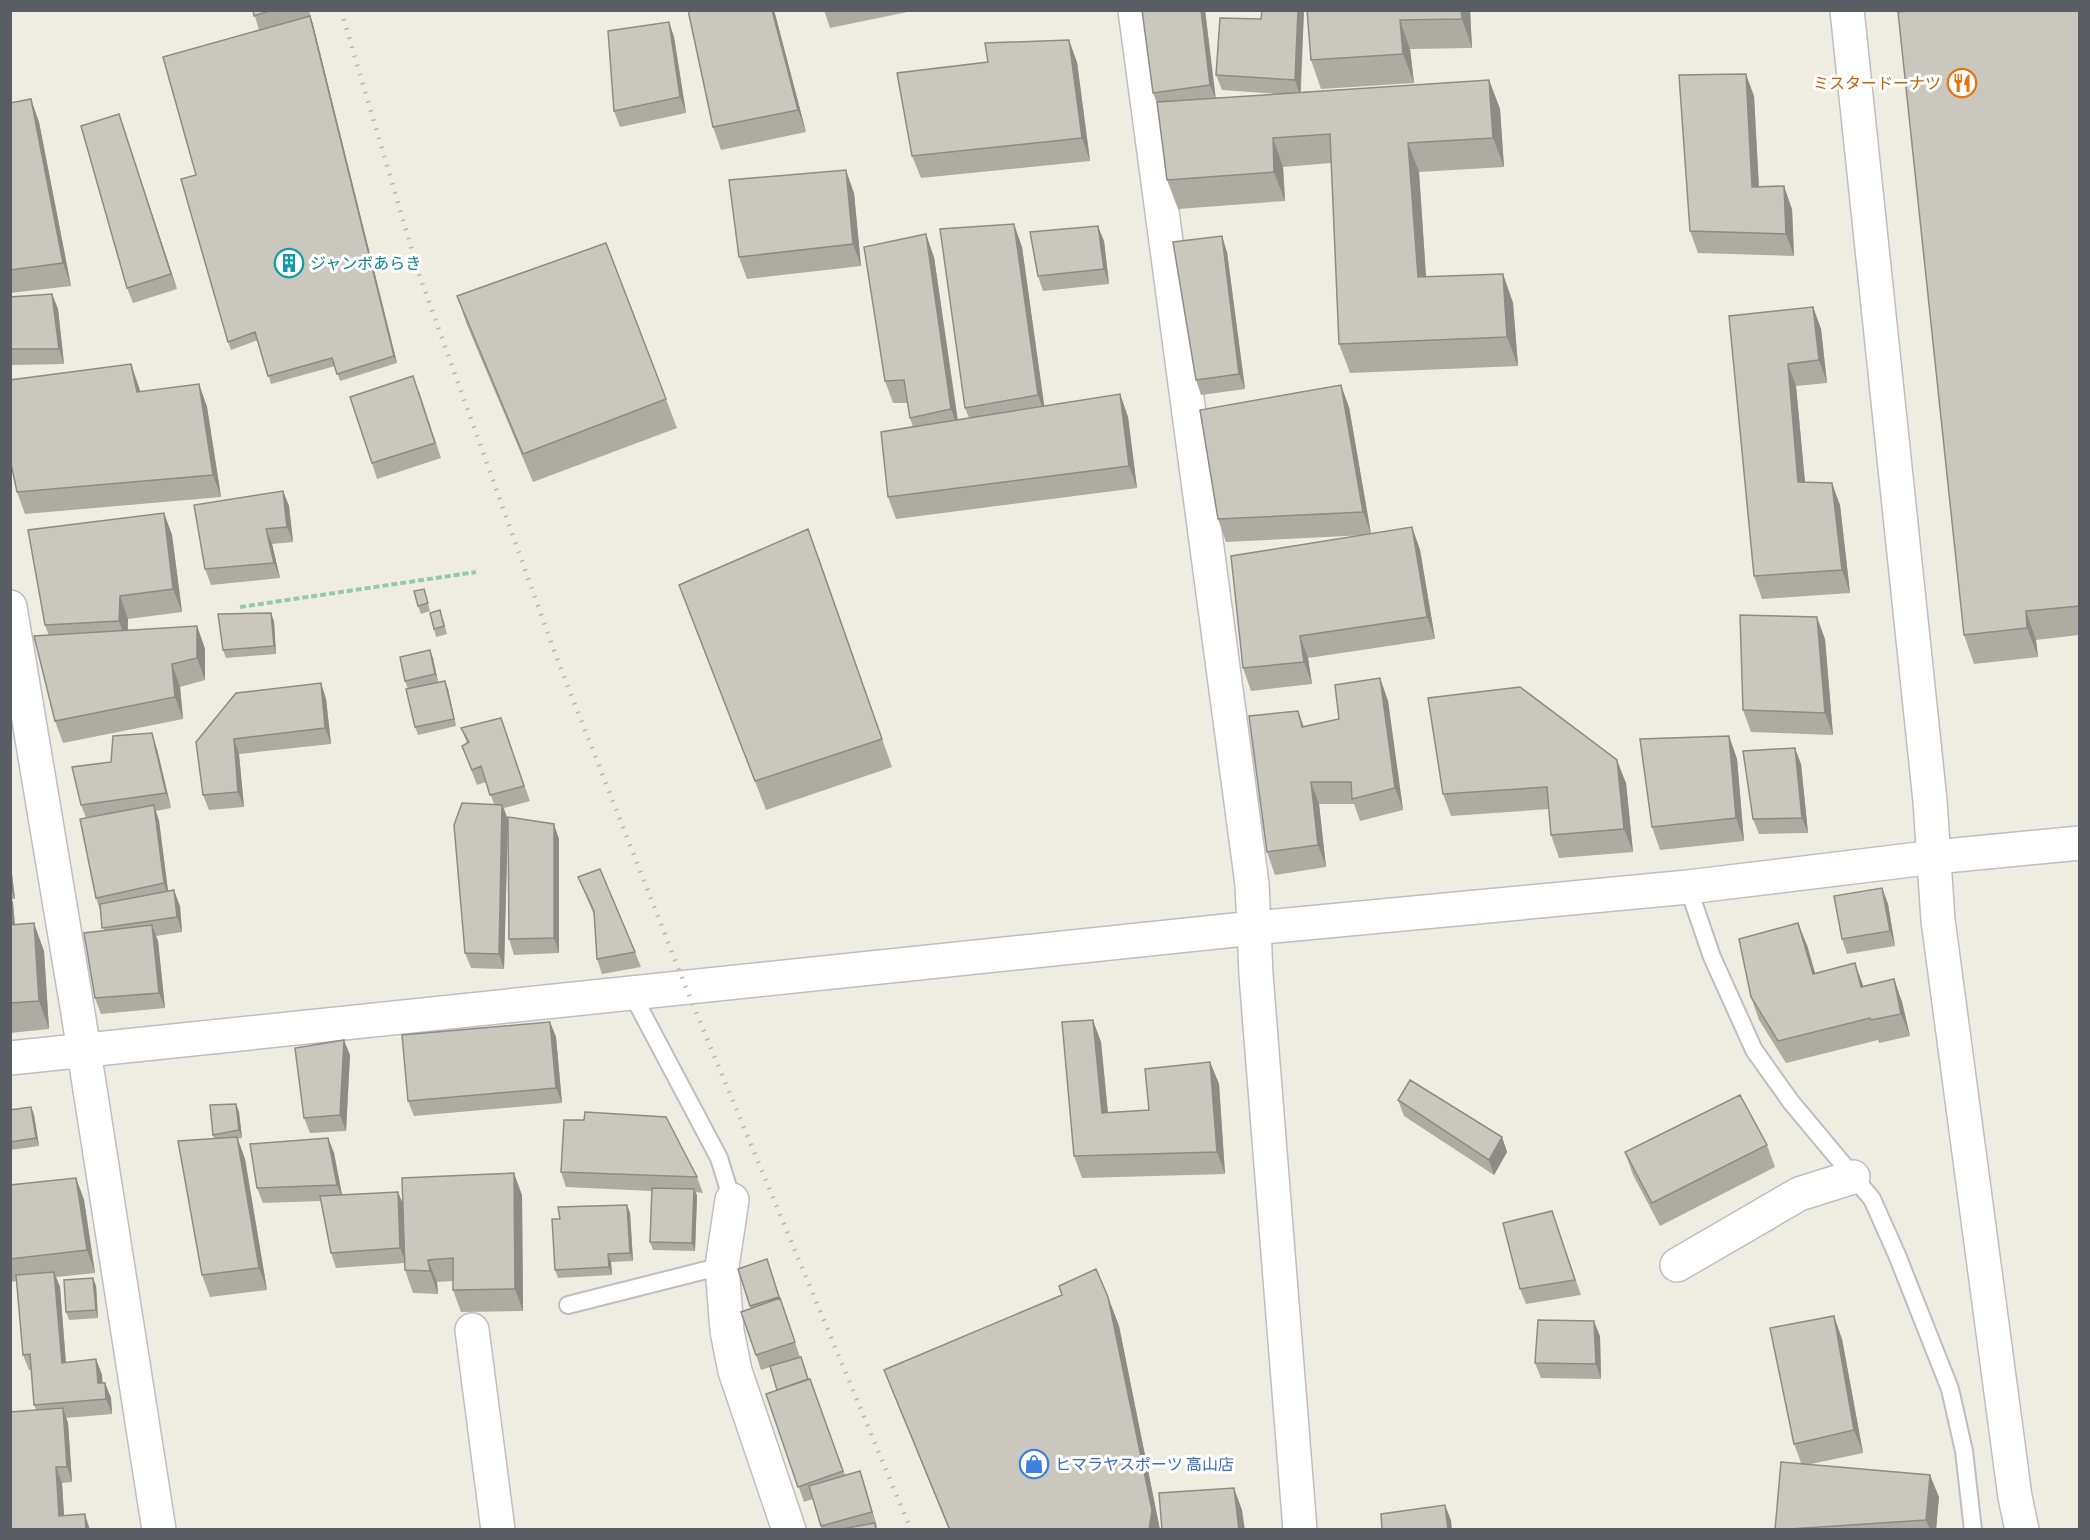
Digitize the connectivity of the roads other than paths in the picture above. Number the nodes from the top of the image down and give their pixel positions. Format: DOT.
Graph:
graph roads {
  1 [pos="1136,10"];
  2 [pos="1847,10"];
  3 [pos="10,607"];
  4 [pos="2079,843"];
  5 [pos="1935,857"];
  6 [pos="1688,887"];
  7 [pos="1254,928"];
  8 [pos="631,992"];
  9 [pos="84,1051"];
  10 [pos="10,1058"];
  11 [pos="1852,1177"];
  12 [pos="732,1200"];
  13 [pos="1677,1264"];
  14 [pos="722,1266"];
  15 [pos="568,1305"];
  16 [pos="472,1330"];
  17 [pos="159,1530"];
  18 [pos="498,1530"];
  19 [pos="789,1530"];
  20 [pos="1300,1530"];
  21 [pos="1973,1530"];
  22 [pos="2022,1530"];
  1 -- 7 [label="street"];
  2 -- 5 [label="street"];
  3 -- 9 [label="street"];
  4 -- 5 [label="street"];
  5 -- 6 [label="street"];
  5 -- 22 [label="street"];
  6 -- 7 [label="street"];
  6 -- 11 [label="lane"];
  7 -- 8 [label="street"];
  7 -- 20 [label="street"];
  8 -- 9 [label="street"];
  8 -- 12 [label="lane"];
  9 -- 10 [label="street"];
  9 -- 17 [label="street"];
  11 -- 13 [label="street"];
  11 -- 21 [label="lane"];
  12 -- 14 [label="street"];
  14 -- 15 [label="lane"];
  14 -- 19 [label="street"];
  16 -- 18 [label="street"];
}
